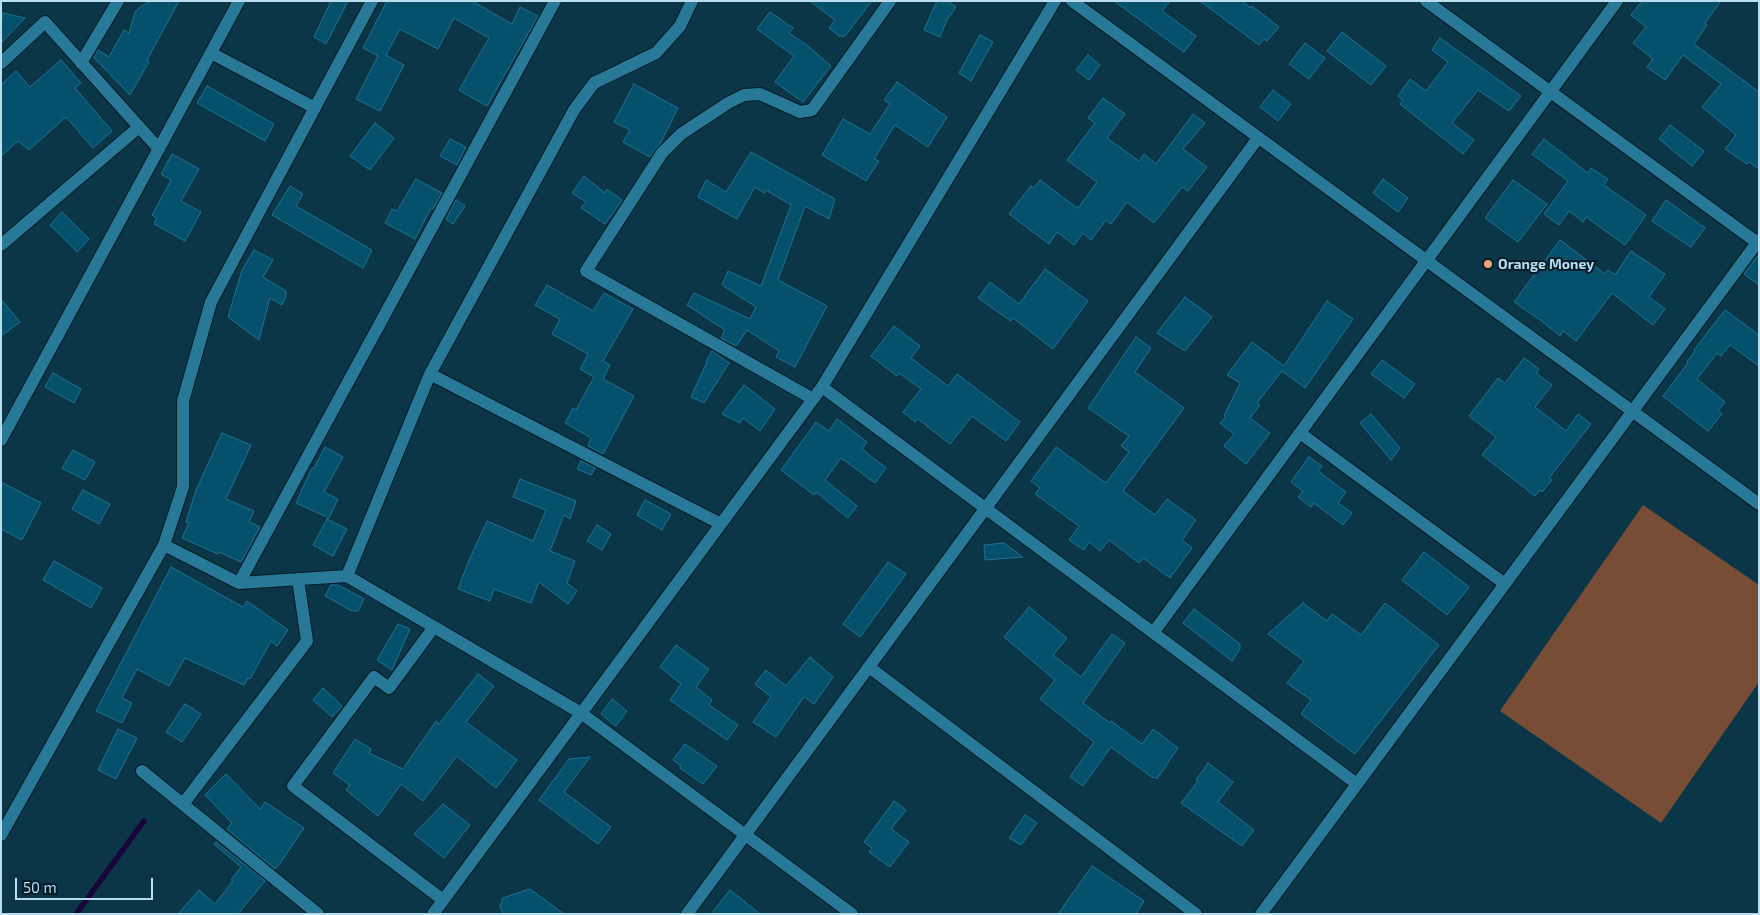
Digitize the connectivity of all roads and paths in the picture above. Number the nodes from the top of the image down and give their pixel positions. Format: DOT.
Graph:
graph roads {
  1 [pos="118,1"];
  2 [pos="240,1"];
  3 [pos="372,1"];
  4 [pos="555,1"];
  5 [pos="692,1"];
  6 [pos="890,1"];
  7 [pos="1055,1"];
  8 [pos="1072,1"];
  9 [pos="1426,1"];
  10 [pos="1617,1"];
  11 [pos="211,53"];
  12 [pos="1,63"];
  13 [pos="81,63"];
  14 [pos="1551,92"];
  15 [pos="315,108"];
  16 [pos="139,127"];
  17 [pos="1258,138"];
  18 [pos="160,149"];
  19 [pos="1758,242"];
  20 [pos="1,245"];
  21 [pos="1427,261"];
  22 [pos="430,374"];
  23 [pos="822,387"];
  24 [pos="813,399"];
  25 [pos="1632,412"];
  26 [pos="5,430"];
  27 [pos="1300,433"];
  28 [pos="1,440"];
  29 [pos="1759,504"];
  30 [pos="985,509"];
  31 [pos="721,524"];
  32 [pos="164,545"];
  33 [pos="348,576"];
  34 [pos="298,579"];
  35 [pos="239,583"];
  36 [pos="1505,584"];
  37 [pos="434,627"];
  38 [pos="1153,633"];
  39 [pos="869,667"];
  40 [pos="581,714"];
  41 [pos="142,770"];
  42 [pos="1357,784"];
  43 [pos="183,804"];
  44 [pos="1,835"];
  45 [pos="745,835"];
  46 [pos="443,900"];
  47 [pos="318,914"];
  48 [pos="433,914"];
  49 [pos="687,914"];
  50 [pos="852,914"];
  51 [pos="1196,914"];
  52 [pos="1261,914"];
  1 -- 13 [label="street"];
  2 -- 11 [label="street"];
  3 -- 15 [label="street"];
  4 -- 35 [label="street"];
  5 -- 22 [label="street"];
  6 -- 24 [label="street"];
  7 -- 23 [label="street"];
  8 -- 17 [label="street"];
  9 -- 14 [label="street"];
  10 -- 14 [label="street"];
  11 -- 15 [label="street"];
  11 -- 18 [label="street"];
  12 -- 13 [label="street"];
  13 -- 16 [label="street"];
  14 -- 19 [label="street"];
  14 -- 21 [label="street"];
  15 -- 32 [label="street"];
  16 -- 18 [label="street"];
  16 -- 20 [label="street"];
  17 -- 21 [label="street"];
  17 -- 30 [label="street"];
  18 -- 26 [label="street"];
  19 -- 25 [label="street"];
  21 -- 25 [label="street"];
  21 -- 27 [label="street"];
  22 -- 31 [label="street"];
  22 -- 33 [label="street"];
  23 -- 24 [label="street"];
  23 -- 30 [label="street"];
  24 -- 31 [label="street"];
  25 -- 29 [label="street"];
  25 -- 36 [label="street"];
  26 -- 28 [label="street"];
  27 -- 36 [label="street"];
  27 -- 38 [label="street"];
  30 -- 38 [label="street"];
  30 -- 39 [label="street"];
  31 -- 40 [label="street"];
  32 -- 35 [label="street"];
  32 -- 44 [label="street"];
  33 -- 34 [label="street"];
  33 -- 37 [label="street"];
  34 -- 35 [label="street"];
  34 -- 43 [label="street"];
  36 -- 42 [label="street"];
  37 -- 40 [label="street"];
  37 -- 46 [label="street"];
  38 -- 42 [label="street"];
  39 -- 45 [label="street"];
  39 -- 51 [label="street"];
  40 -- 45 [label="street"];
  40 -- 46 [label="street"];
  41 -- 43 [label="street"];
  42 -- 52 [label="street"];
  43 -- 47 [label="street"];
  45 -- 49 [label="street"];
  45 -- 50 [label="street"];
  46 -- 48 [label="street"];
}
